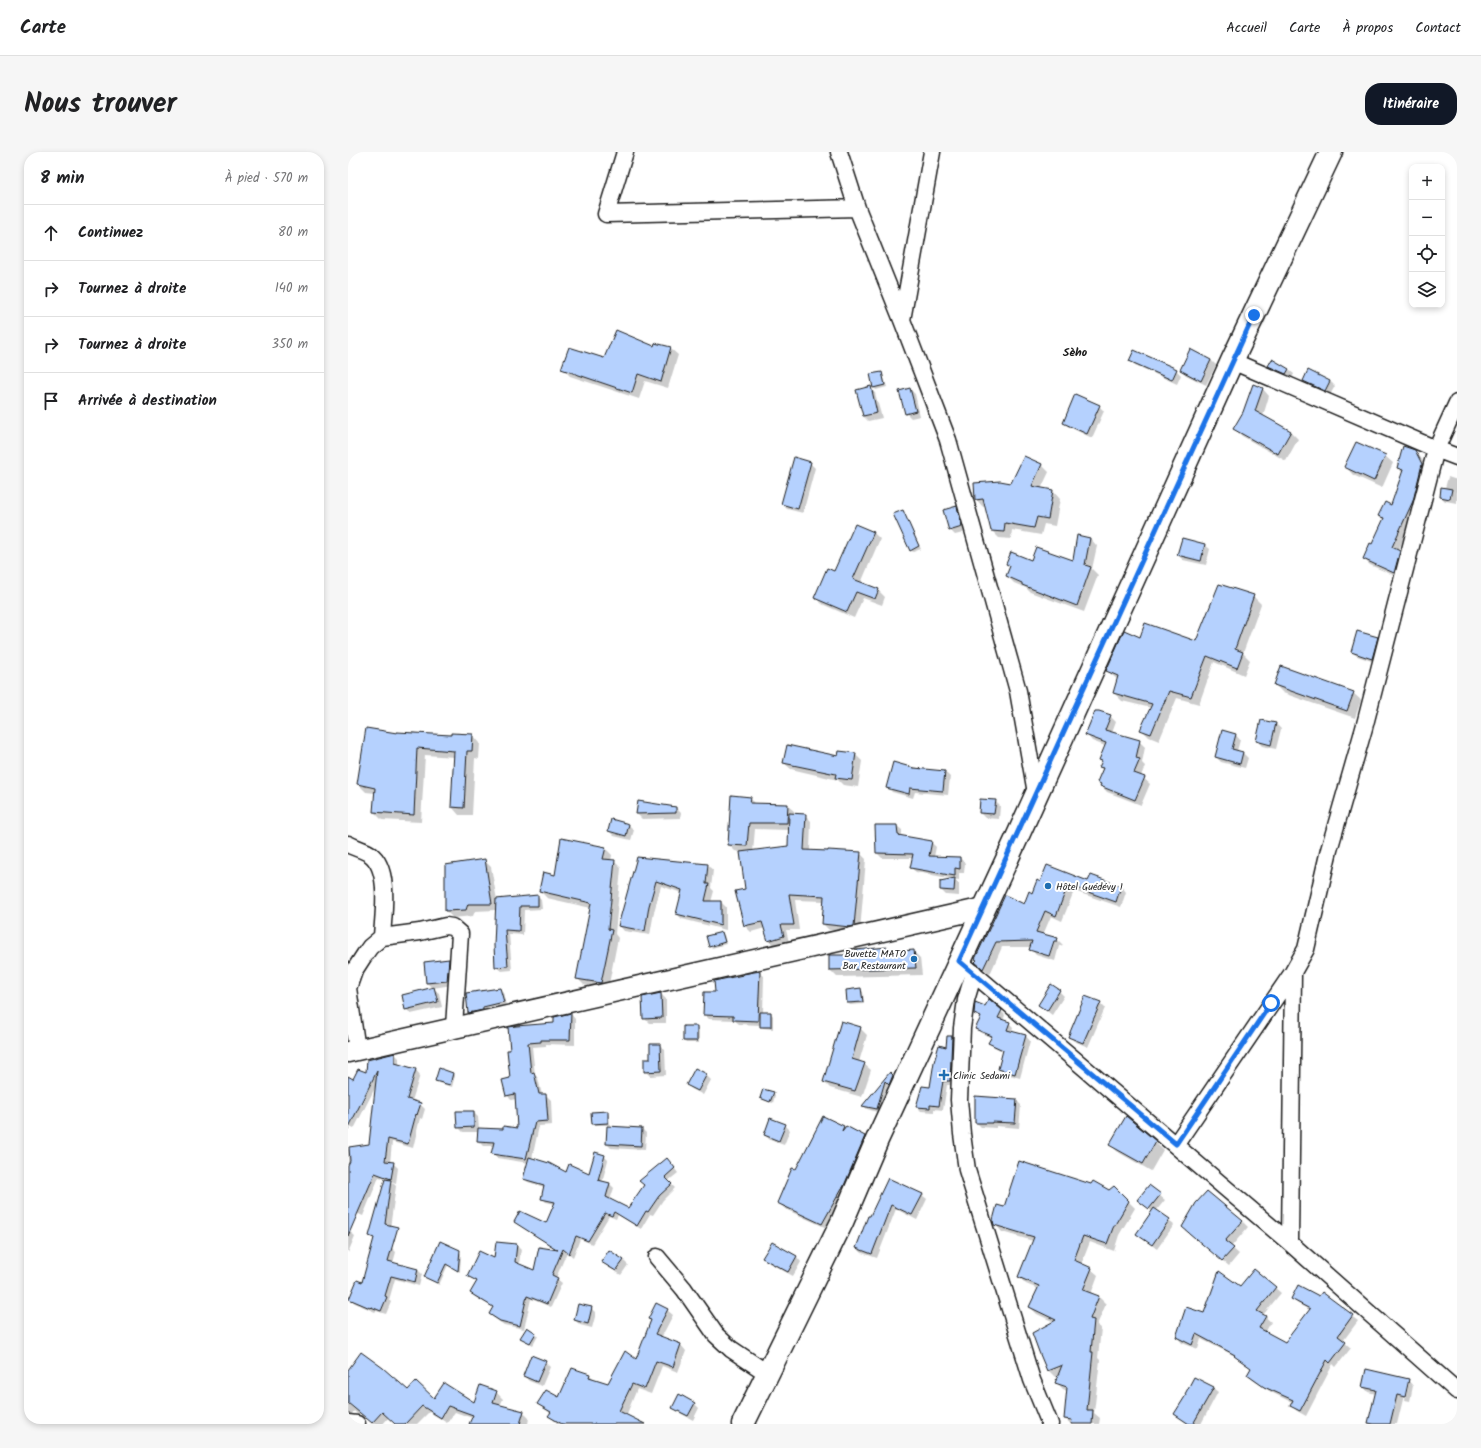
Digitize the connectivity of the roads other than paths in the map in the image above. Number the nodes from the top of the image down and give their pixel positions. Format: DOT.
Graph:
graph roads {
  1 [pos="625,152"];
  2 [pos="839,152"];
  3 [pos="932,152"];
  4 [pos="1331,152"];
  5 [pos="857,208"];
  6 [pos="902,320"];
  7 [pos="1232,361"];
  8 [pos="1457,403"];
  9 [pos="1436,449"];
  10 [pos="1457,457"];
  11 [pos="1036,793"];
  12 [pos="348,844"];
  13 [pos="984,908"];
  14 [pos="382,937"];
  15 [pos="967,967"];
  16 [pos="1293,972"];
  17 [pos="454,1027"];
  18 [pos="352,1051"];
  19 [pos="1176,1144"];
  20 [pos="1290,1242"];
  21 [pos="657,1257"];
  22 [pos="767,1373"];
  23 [pos="1457,1391"];
  24 [pos="348,1422"];
  25 [pos="357,1424"];
  26 [pos="743,1424"];
  27 [pos="1050,1424"];
  1 -- 5 [label="street"];
  2 -- 5 [label="street"];
  3 -- 6 [label="street"];
  4 -- 7 [label="main road"];
  5 -- 6 [label="street"];
  6 -- 11 [label="street"];
  7 -- 9 [label="street"];
  7 -- 11 [label="main road"];
  8 -- 9 [label="street"];
  9 -- 10 [label="street"];
  9 -- 16 [label="street"];
  11 -- 13 [label="main road"];
  12 -- 14 [label="street"];
  13 -- 15 [label="main road"];
  13 -- 17 [label="street"];
  14 -- 17 [label="street"];
  14 -- 18 [label="street"];
  15 -- 19 [label="street"];
  15 -- 22 [label="main road"];
  15 -- 27 [label="street"];
  16 -- 19 [label="street"];
  16 -- 20 [label="street"];
  17 -- 18 [label="street"];
  19 -- 20 [label="street"];
  20 -- 23 [label="street"];
  21 -- 22 [label="street"];
  22 -- 26 [label="main road"];
  24 -- 25 [label="street"];
}
